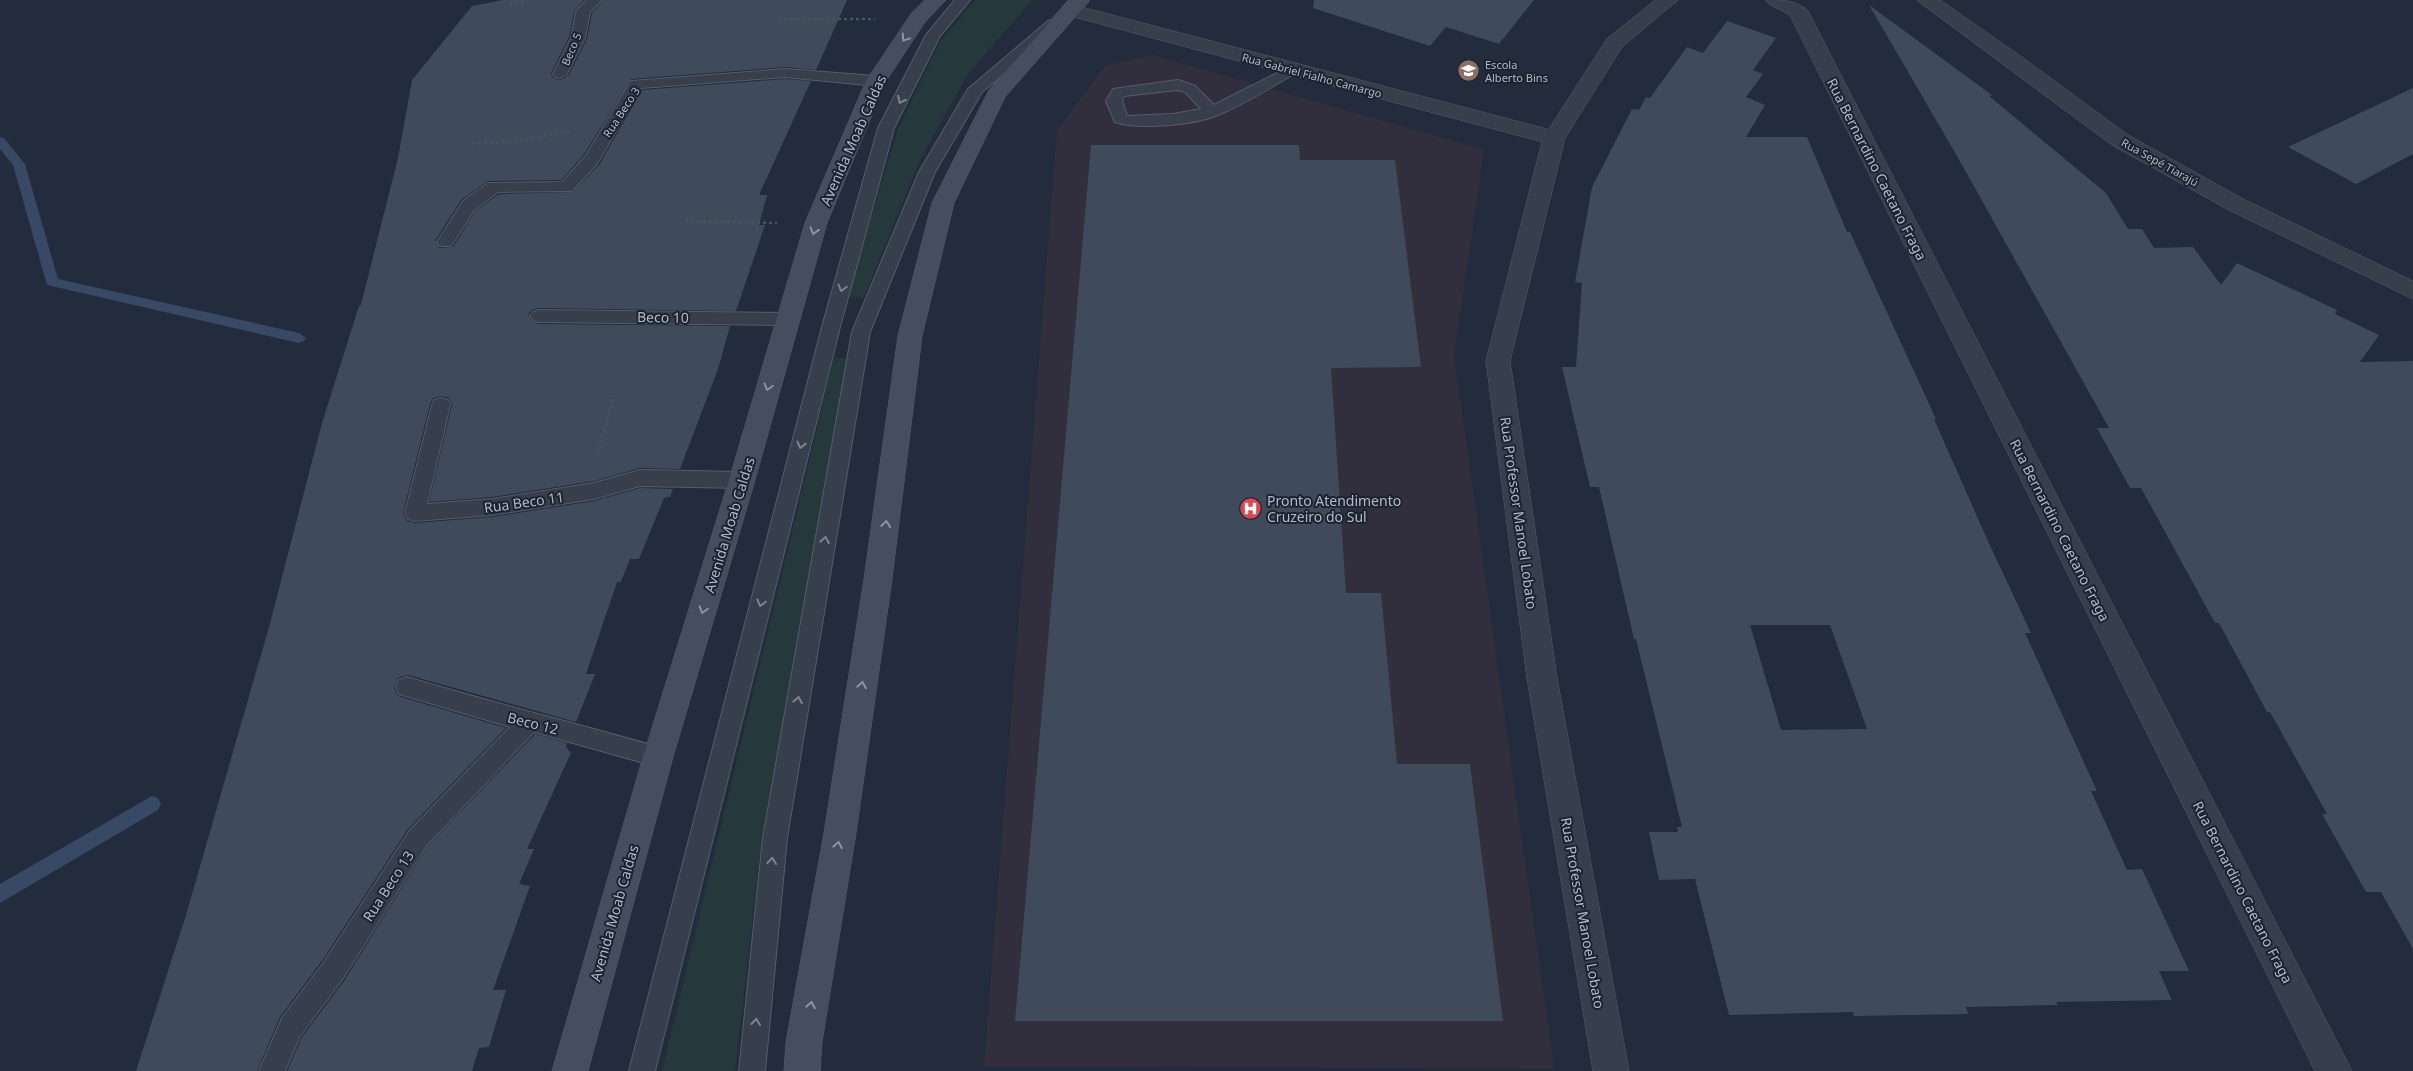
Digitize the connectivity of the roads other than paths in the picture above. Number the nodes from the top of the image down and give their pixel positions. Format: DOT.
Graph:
graph roads {
  1 [pos="595,0"];
  2 [pos="963,0"];
  3 [pos="1668,0"];
  4 [pos="1776,0"];
  5 [pos="1927,0"];
  6 [pos="1075,5"];
  7 [pos="927,9"];
  8 [pos="1291,70"];
  9 [pos="560,74"];
  10 [pos="876,81"];
  11 [pos="1212,112"];
  12 [pos="1554,138"];
  13 [pos="444,242"];
  14 [pos="2413,291"];
  15 [pos="540,316"];
  16 [pos="787,319"];
  17 [pos="441,405"];
  18 [pos="742,480"];
  19 [pos="407,687"];
  20 [pos="530,721"];
  21 [pos="658,757"];
  22 [pos="272,1071"];
  23 [pos="570,1071"];
  24 [pos="642,1071"];
  25 [pos="752,1071"];
  26 [pos="802,1071"];
  27 [pos="1611,1071"];
  28 [pos="2334,1071"];
  1 -- 9 [label="lane, Beco 5"];
  2 -- 24 [label="lane, one-way"];
  3 -- 12 [label="street, Rua Professor Manoel Lobato"];
  4 -- 28 [label="street, Rua Bernardino Caetano Fraga"];
  5 -- 14 [label="street, Rua Sepé Tiarajú"];
  6 -- 8 [label="street, Rua Gabriel Fialho Camargo"];
  25 -- 6 [label="lane, one-way"];
  26 -- 6 [label="main road, one-way"];
  7 -- 10 [label="main road, Avenida Moab Caldas, one-way"];
  8 -- 11 [label="lane"];
  8 -- 12 [label="street, Rua Gabriel Fialho Camargo"];
  10 -- 13 [label="lane, Rua Beco 3"];
  10 -- 16 [label="main road, Avenida Moab Caldas, one-way"];
  11 -- 11 [label="lane"];
  12 -- 27 [label="street, Rua Professor Manoel Lobato"];
  15 -- 16 [label="lane, Beco 10"];
  16 -- 18 [label="main road, Avenida Moab Caldas, one-way"];
  17 -- 18 [label="lane, Rua Beco 11"];
  18 -- 21 [label="main road, Avenida Moab Caldas, one-way"];
  19 -- 20 [label="lane, Beco 12"];
  20 -- 21 [label="lane, Beco 12"];
  20 -- 22 [label="lane, Rua Beco 13"];
  21 -- 23 [label="main road, Avenida Moab Caldas"];
}
